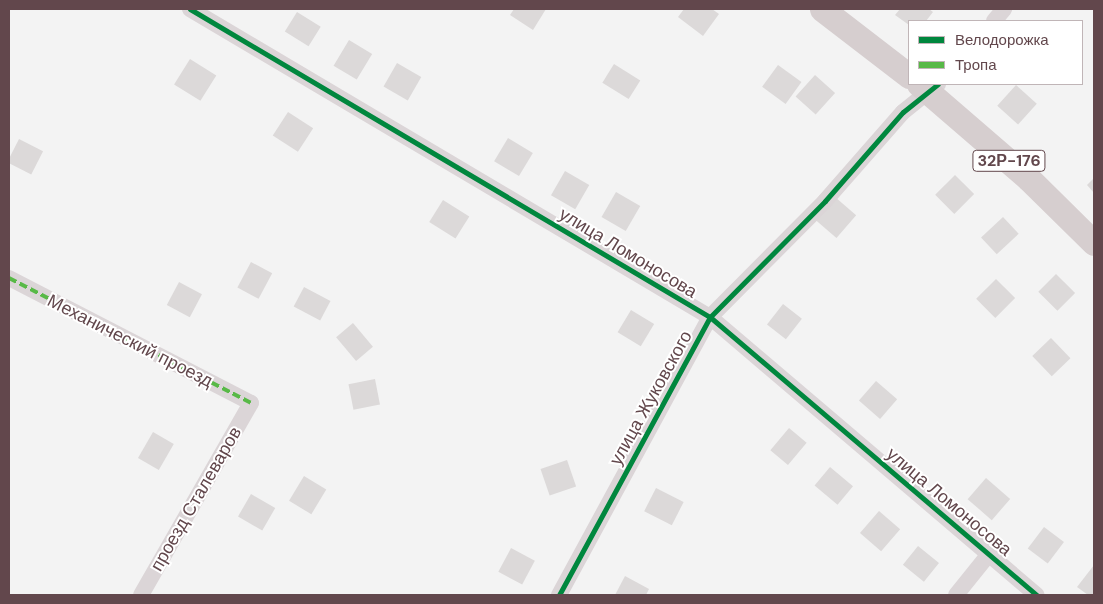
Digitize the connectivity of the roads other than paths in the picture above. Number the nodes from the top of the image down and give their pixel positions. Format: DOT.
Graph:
graph roads {
  1 [pos="190,9"];
  2 [pos="822,9"];
  3 [pos="1004,9"];
  4 [pos="995,20"];
  5 [pos="908,75"];
  6 [pos="929,87"];
  7 [pos="1094,243"];
  8 [pos="9,278"];
  9 [pos="710,318"];
  10 [pos="251,403"];
  11 [pos="988,554"];
  12 [pos="141,595"];
  13 [pos="559,595"];
  14 [pos="956,595"];
  15 [pos="1037,595"];
  1 -- 9 [label="street, улица Ломоносова"];
  2 -- 5 [label="main road"];
  3 -- 4 [label="street"];
  6 -- 7 [label="main road, 32Р-176"];
  6 -- 9 [label="street, улица Жуковского"];
  8 -- 10 [label="street, Механический проезд"];
  9 -- 11 [label="street, улица Ломоносова"];
  9 -- 13 [label="street, улица Жуковского"];
  10 -- 12 [label="street, проезд Сталеваров"];
  11 -- 14 [label="street"];
  11 -- 15 [label="street, улица Ломоносова"];
}
